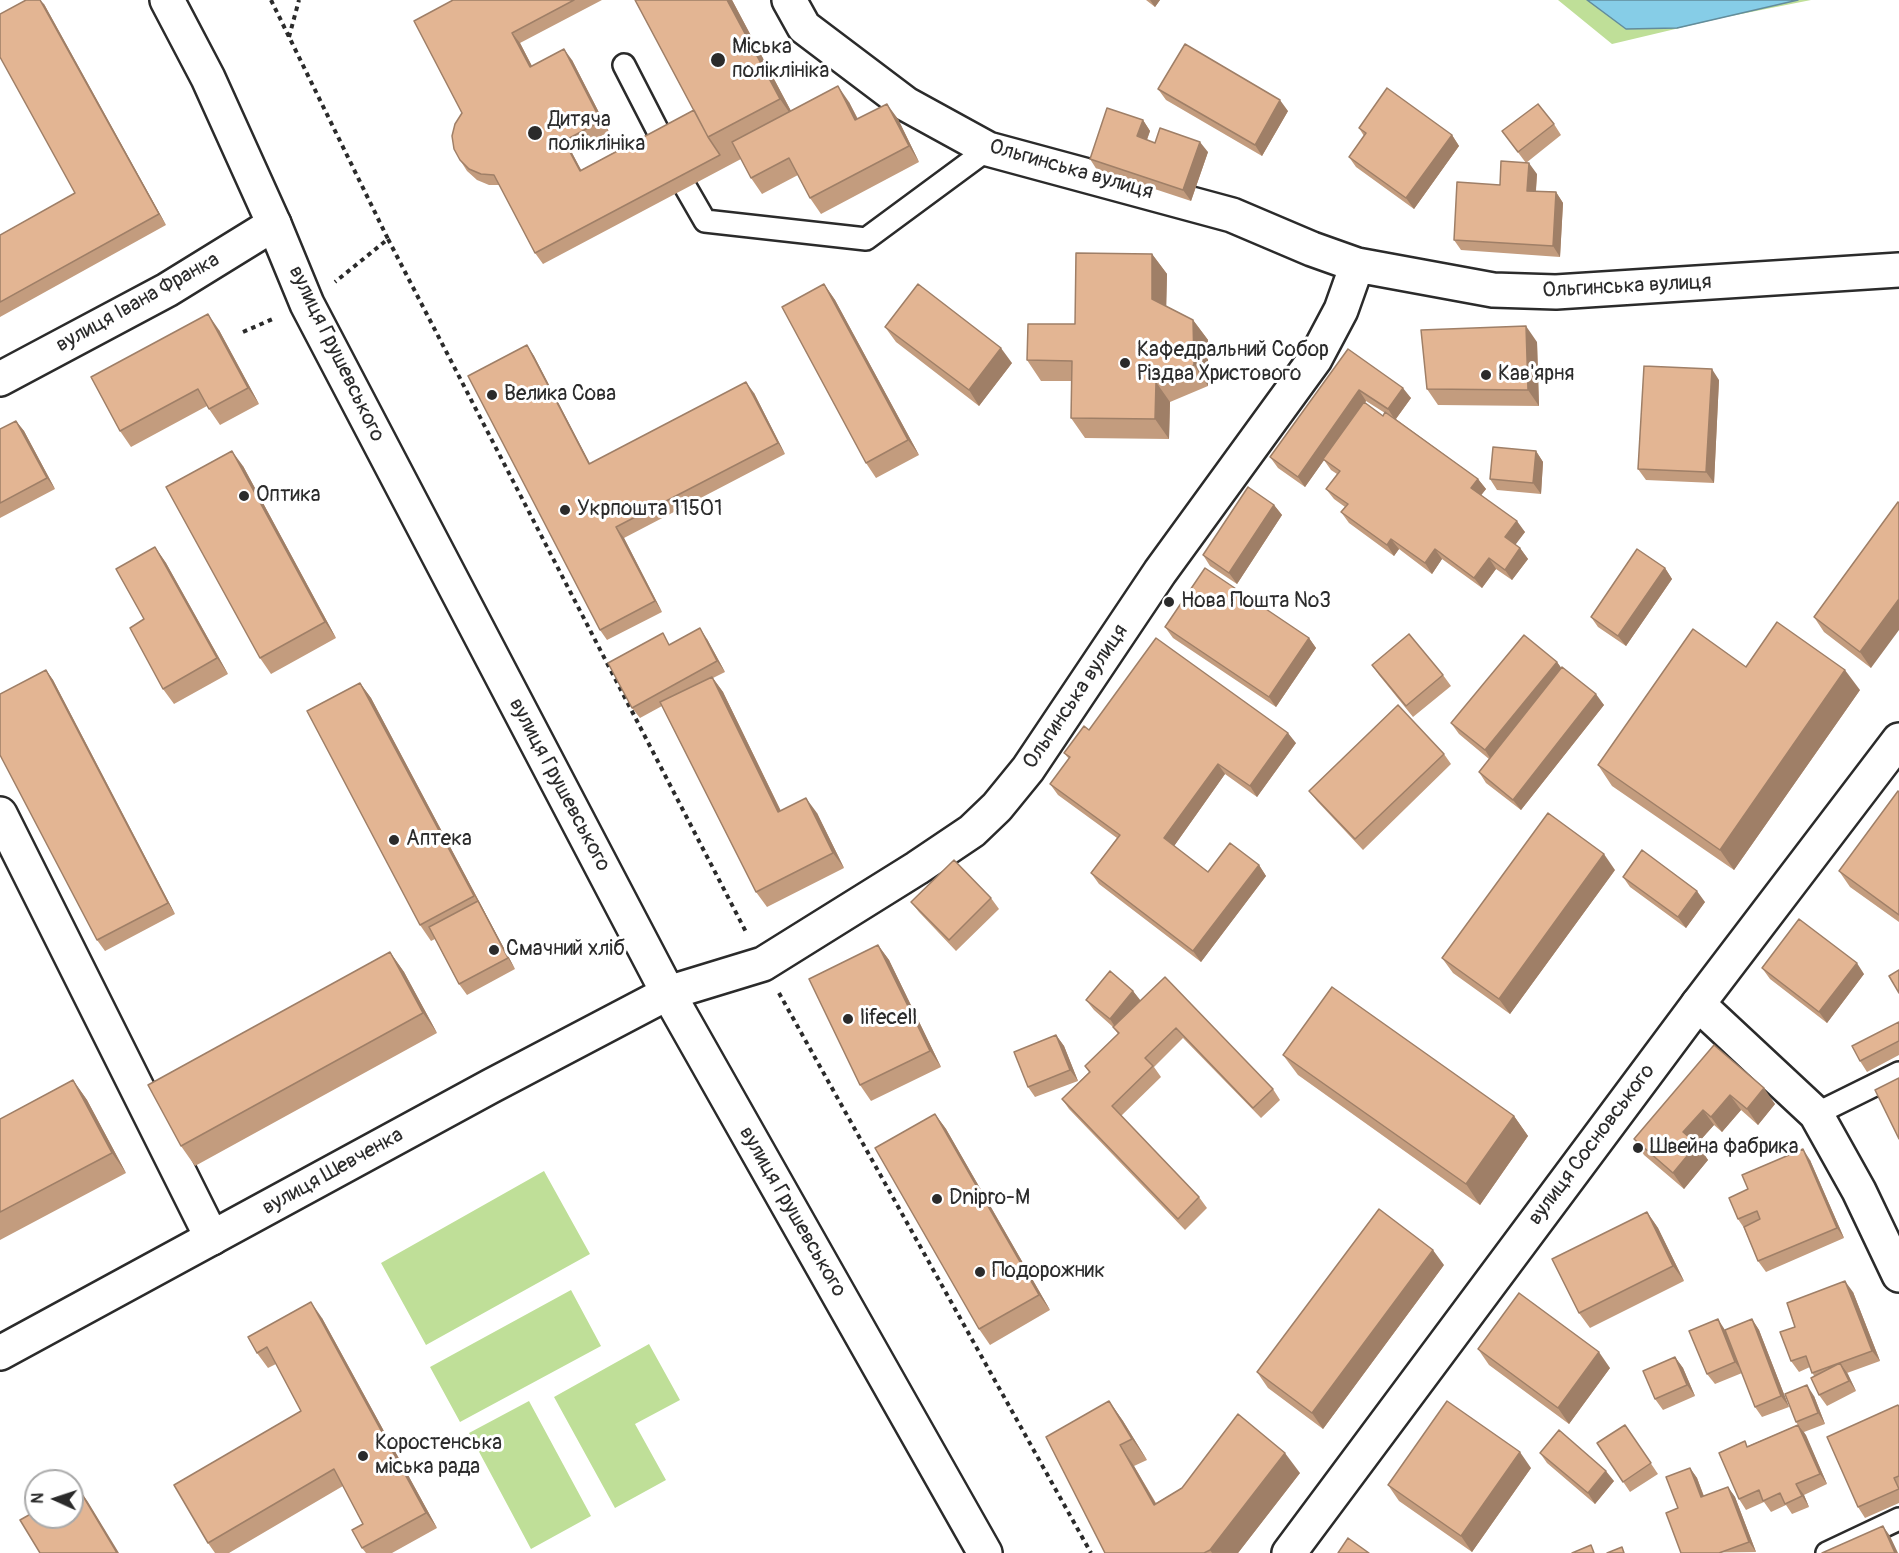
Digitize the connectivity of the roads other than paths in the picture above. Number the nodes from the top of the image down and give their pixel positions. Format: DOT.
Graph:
graph roads {
  1 [pos="167,0"];
  2 [pos="789,0"];
  3 [pos="624,65"];
  4 [pos="662,139"];
  5 [pos="988,149"];
  6 [pos="686,188"];
  7 [pos="274,224"];
  8 [pos="1357,265"];
  9 [pos="1899,270"];
  10 [pos="0,379"];
  11 [pos="1899,740"];
  12 [pos="0,814"];
  13 [pos="668,993"];
  14 [pos="1698,1004"];
  15 [pos="1899,1073"];
  16 [pos="1816,1114"];
  17 [pos="212,1238"];
  18 [pos="1899,1275"];
  19 [pos="0,1353"];
  20 [pos="1899,1519"];
  21 [pos="985,1553"];
  22 [pos="1289,1553"];
  23 [pos="1827,1553"];
  1 -- 7 [label="main road, вулиця Грушевського"];
  2 -- 5 [label="main road, Ольгинська вулиця"];
  3 -- 4 [label="lane"];
  5 -- 6 [label="lane"];
  5 -- 8 [label="main road, Ольгинська вулиця"];
  7 -- 10 [label="main road, вулиця Івана Франка"];
  7 -- 13 [label="main road, вулиця Грушевського"];
  8 -- 9 [label="main road, Ольгинська вулиця"];
  8 -- 13 [label="main road, Ольгинська вулиця"];
  11 -- 14 [label="main road, вулиця Сосновського"];
  12 -- 17 [label="main road"];
  13 -- 17 [label="main road, вулиця Шевченка"];
  13 -- 21 [label="main road, вулиця Грушевського"];
  14 -- 16 [label="main road"];
  14 -- 22 [label="main road, вулиця Сосновського"];
  15 -- 16 [label="lane"];
  16 -- 18 [label="main road"];
  17 -- 19 [label="main road, вулиця Шевченка"];
  20 -- 23 [label="lane"];
}
